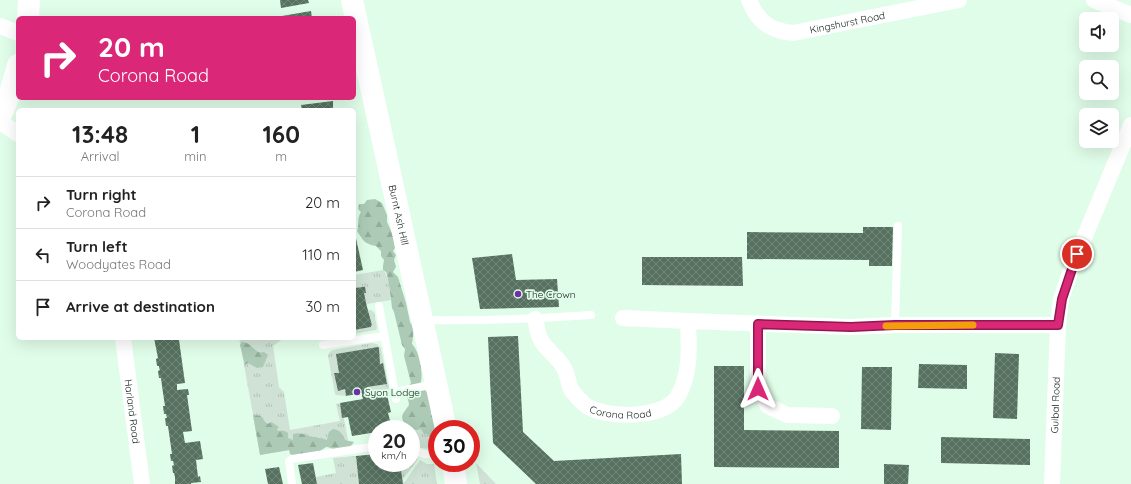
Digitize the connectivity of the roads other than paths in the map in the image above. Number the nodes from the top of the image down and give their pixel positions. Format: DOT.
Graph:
graph roads {
  1 [pos="29,0"];
  2 [pos="352,0"];
  3 [pos="749,0"];
  4 [pos="959,0"];
  5 [pos="1094,0"];
  6 [pos="1131,15"];
  7 [pos="28,16"];
  8 [pos="356,16"];
  9 [pos="356,18"];
  10 [pos="0,26"];
  11 [pos="16,32"];
  12 [pos="16,78"];
  13 [pos="14,90"];
  14 [pos="0,117"];
  15 [pos="0,122"];
  16 [pos="1131,125"];
  17 [pos="16,133"];
  18 [pos="898,226"];
  19 [pos="379,306"];
  20 [pos="591,315"];
  21 [pos="623,318"];
  22 [pos="535,319"];
  23 [pos="422,320"];
  24 [pos="688,321"];
  25 [pos="758,324"];
  26 [pos="895,325"];
  27 [pos="1058,325"];
  28 [pos="384,336"];
  29 [pos="123,340"];
  30 [pos="323,345"];
  31 [pos="436,384"];
  32 [pos="832,416"];
  33 [pos="444,420"];
  34 [pos="368,447"];
  35 [pos="454,472"];
  36 [pos="142,484"];
  37 [pos="292,484"];
  38 [pos="456,484"];
  39 [pos="1052,484"];
  1 -- 7 [label="street"];
  2 -- 8 [label="street, Burnt Ash Hill"];
  3 -- 4 [label="street, Kingshurst Road"];
  5 -- 6 [label="street"];
  9 -- 23 [label="street, Burnt Ash Hill"];
  10 -- 11 [label="street"];
  12 -- 13 [label="street"];
  13 -- 14 [label="street"];
  15 -- 17 [label="street"];
  16 -- 27 [label="street, Guibal Road"];
  18 -- 26 [label="lane"];
  19 -- 28 [label="lane"];
  20 -- 22 [label="lane"];
  21 -- 24 [label="street"];
  22 -- 23 [label="lane"];
  22 -- 24 [label="street, Corona Road"];
  23 -- 31 [label="street, Burnt Ash Hill"];
  24 -- 25 [label="street"];
  25 -- 26 [label="street"];
  25 -- 32 [label="street"];
  26 -- 27 [label="street"];
  27 -- 39 [label="street, Guibal Road"];
  28 -- 30 [label="lane"];
  28 -- 31 [label="lane"];
  29 -- 36 [label="street, Harland Road"];
  31 -- 33 [label="street, Burnt Ash Hill"];
  34 -- 37 [label="lane"];
  35 -- 38 [label="street"];
}
